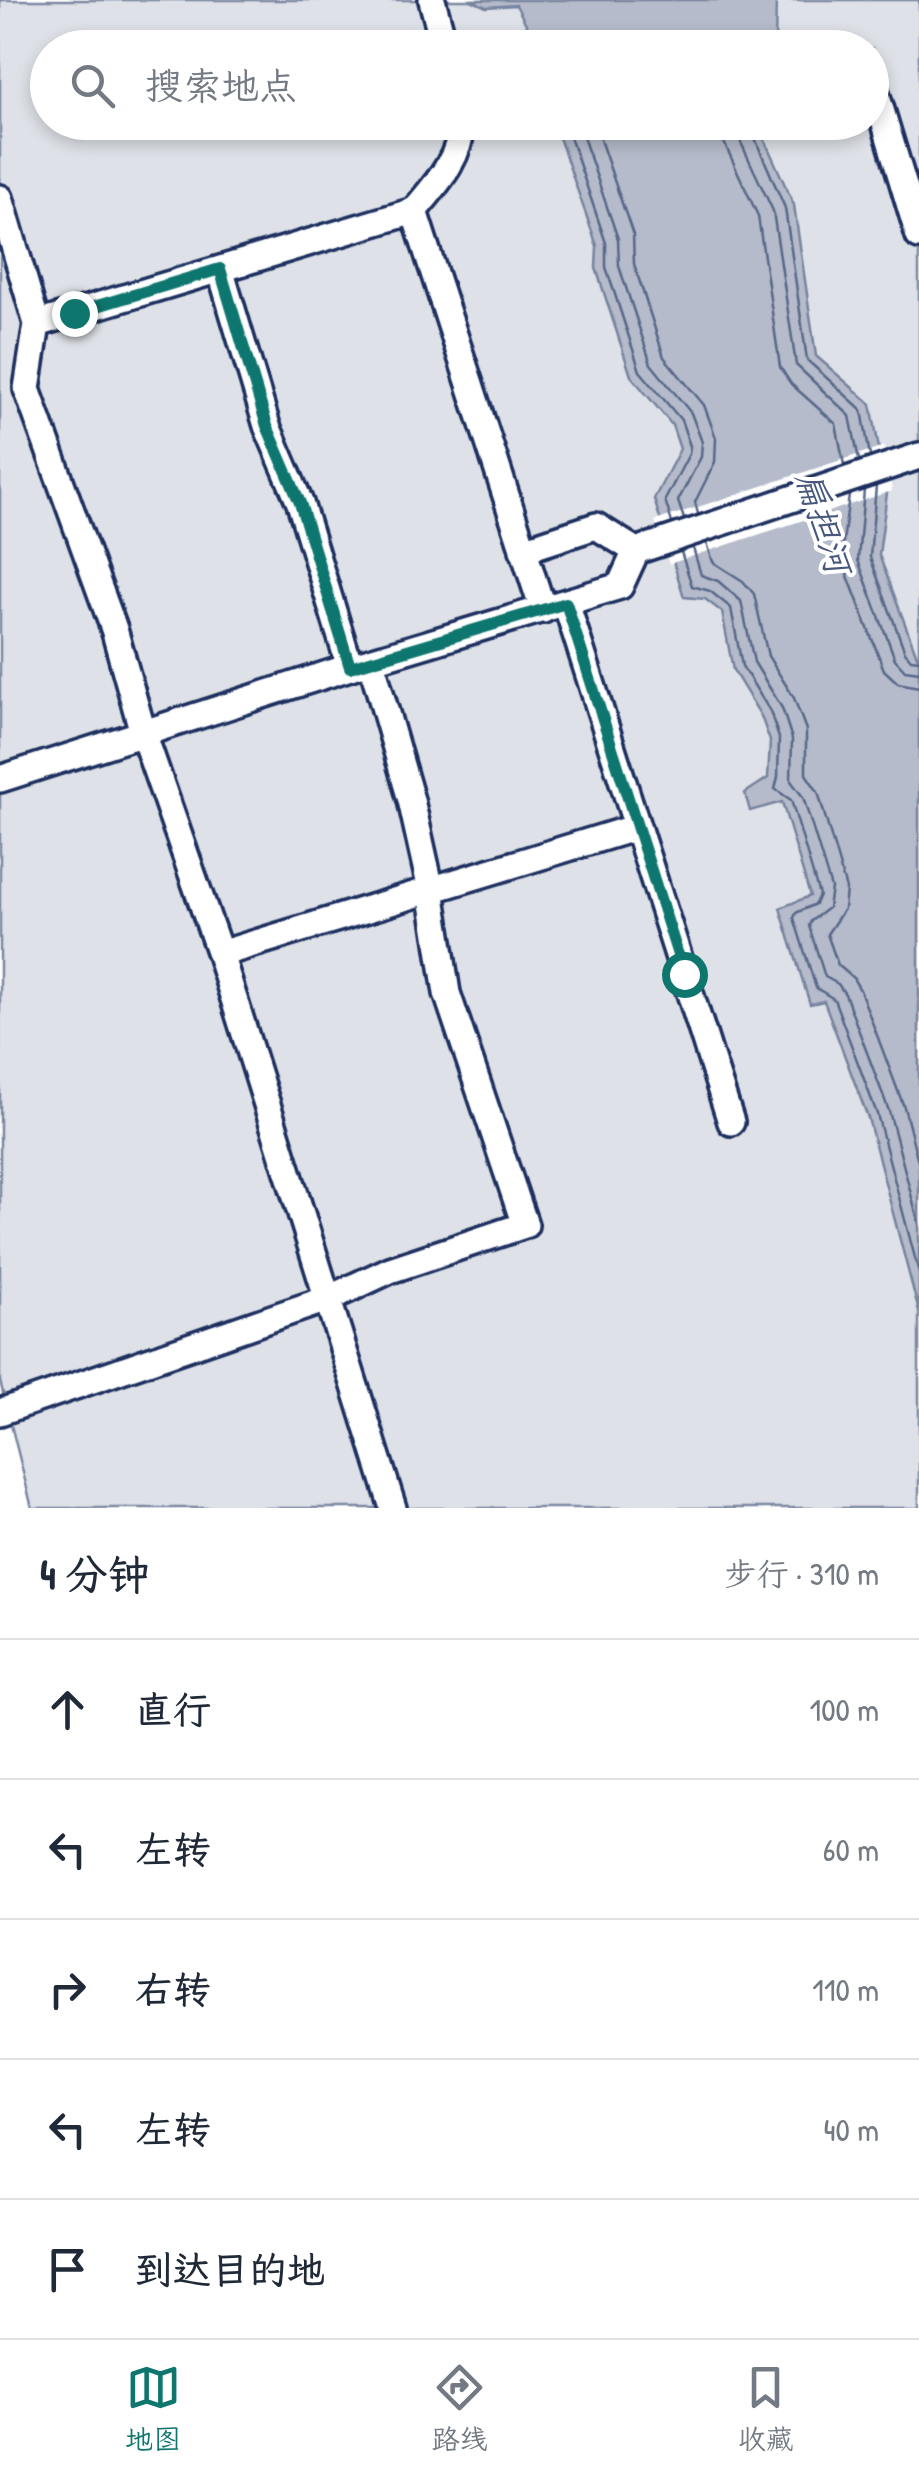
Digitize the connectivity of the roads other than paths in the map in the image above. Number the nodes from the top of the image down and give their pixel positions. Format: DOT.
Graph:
graph roads {
  1 [pos="432,0"];
  2 [pos="441,30"];
  3 [pos="889,136"];
  4 [pos="461,140"];
  5 [pos="0,198"];
  6 [pos="414,211"];
  7 [pos="919,236"];
  8 [pos="220,269"];
  9 [pos="37,324"];
  10 [pos="912,460"];
  11 [pos="644,549"];
  12 [pos="524,550"];
  13 [pos="555,606"];
  14 [pos="360,664"];
  15 [pos="143,733"];
  16 [pos="0,779"];
  17 [pos="637,827"];
  18 [pos="431,890"];
  19 [pos="220,954"];
  20 [pos="731,1122"];
  21 [pos="330,1298"];
  22 [pos="0,1412"];
  23 [pos="393,1508"];
  1 -- 2 [label="street"];
  3 -- 7 [label="street"];
  4 -- 6 [label="street"];
  5 -- 9 [label="street"];
  6 -- 8 [label="street"];
  6 -- 12 [label="street"];
  8 -- 9 [label="street"];
  8 -- 14 [label="street"];
  9 -- 15 [label="street"];
  10 -- 11 [label="street"];
  11 -- 12 [label="street"];
  11 -- 13 [label="street"];
  12 -- 13 [label="street"];
  13 -- 14 [label="street"];
  13 -- 17 [label="street"];
  14 -- 15 [label="street"];
  14 -- 18 [label="street"];
  15 -- 16 [label="street"];
  15 -- 19 [label="street"];
  17 -- 18 [label="street"];
  17 -- 20 [label="street"];
  18 -- 19 [label="street"];
  18 -- 21 [label="street"];
  19 -- 21 [label="street"];
  21 -- 22 [label="street"];
  21 -- 23 [label="street"];
}
